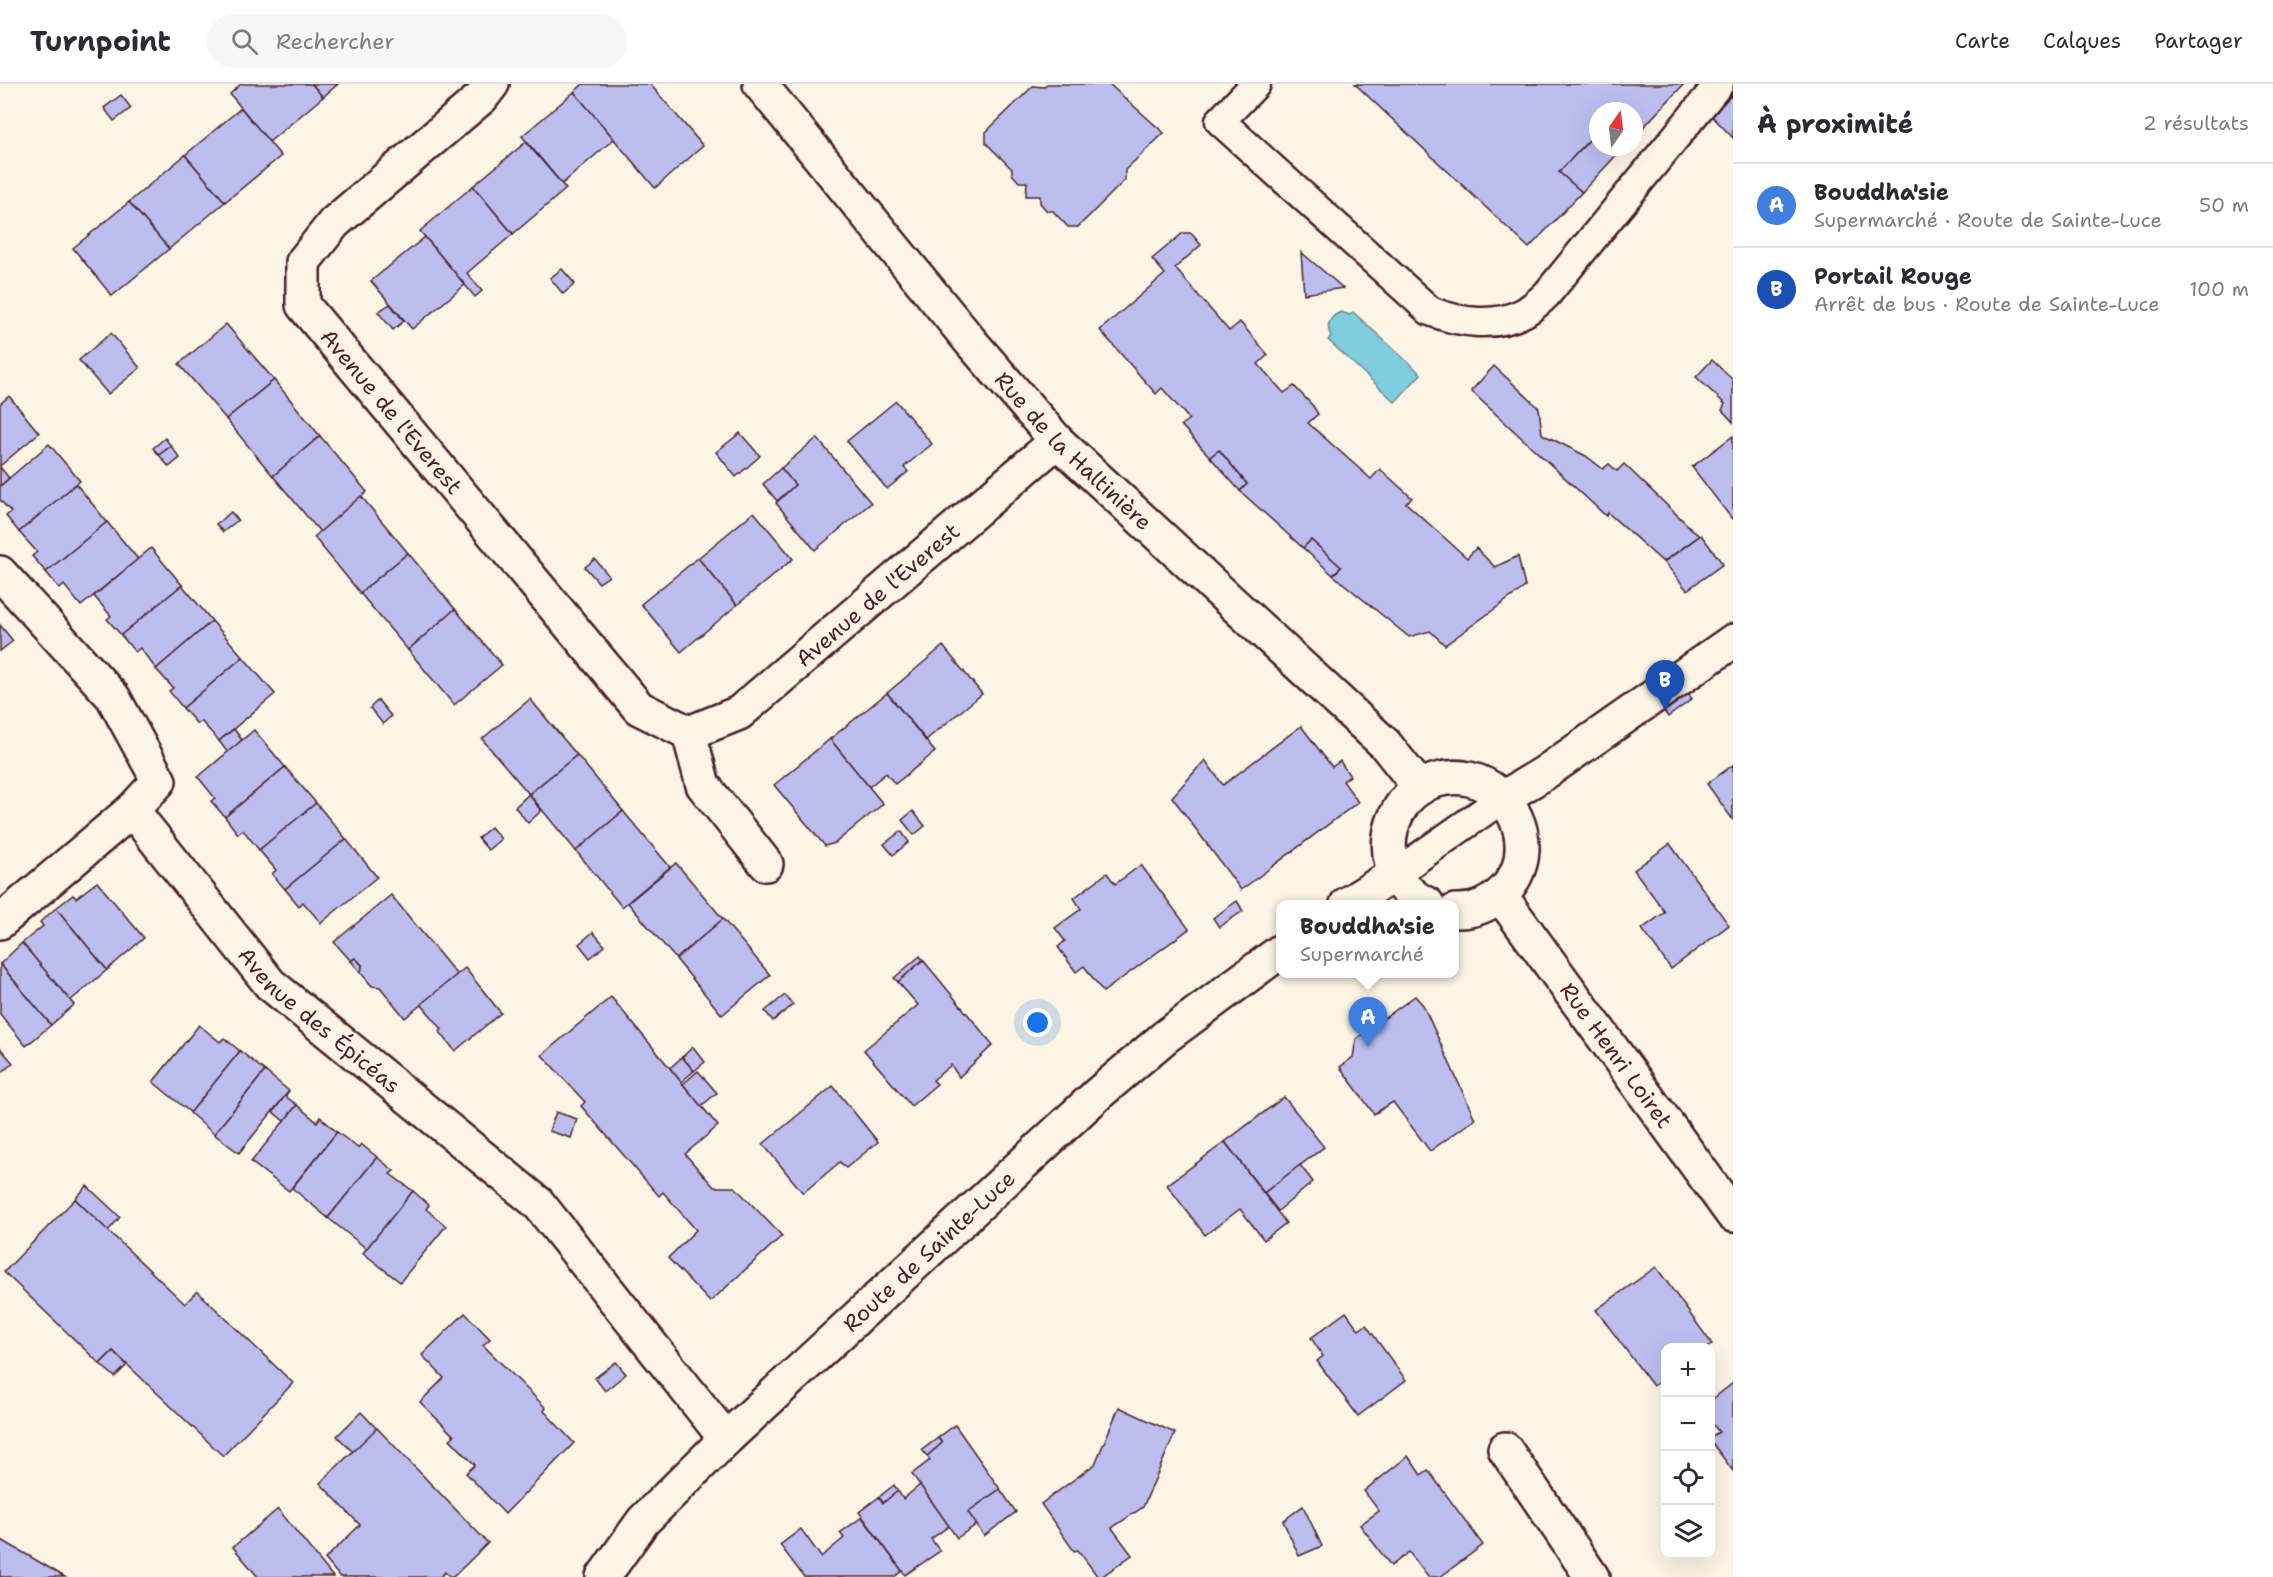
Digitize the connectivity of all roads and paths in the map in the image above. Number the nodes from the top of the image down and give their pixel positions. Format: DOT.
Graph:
graph roads {
  1 [pos="492,84"];
  2 [pos="760,84"];
  3 [pos="1256,84"];
  4 [pos="1719,84"];
  5 [pos="1057,441"];
  6 [pos="0,573"];
  7 [pos="1733,641"];
  8 [pos="689,733"];
  9 [pos="1420,788"];
  10 [pos="1503,798"];
  11 [pos="132,810"];
  12 [pos="766,864"];
  13 [pos="1395,874"];
  14 [pos="1500,895"];
  15 [pos="1353,900"];
  16 [pos="1421,900"];
  17 [pos="1459,910"];
  18 [pos="0,922"];
  19 [pos="1276,955"];
  20 [pos="1733,1215"];
  21 [pos="726,1439"];
  22 [pos="1505,1449"];
  23 [pos="603,1577"];
  24 [pos="1592,1577"];
  1 -- 8 [label="street, Avenue de l'Everest"];
  2 -- 5 [label="street, Rue de la Haltinière"];
  3 -- 4 [label="lane"];
  5 -- 8 [label="street, Avenue de l'Everest"];
  5 -- 9 [label="street, Rue de la Haltinière"];
  6 -- 11 [label="street"];
  7 -- 10 [label="street"];
  8 -- 12 [label="street"];
  9 -- 10 [label="street"];
  9 -- 13 [label="street"];
  10 -- 13 [label="lane"];
  10 -- 14 [label="street"];
  11 -- 18 [label="street"];
  11 -- 21 [label="street, Avenue des Épicéas"];
  13 -- 15 [label="street"];
  13 -- 16 [label="street"];
  14 -- 17 [label="street"];
  14 -- 20 [label="street, Rue Henri Loiret"];
  19 -- 21 [label="street, Route de Sainte-Luce"];
  21 -- 23 [label="street, Route de Sainte-Luce"];
  22 -- 24 [label="street"];
}
